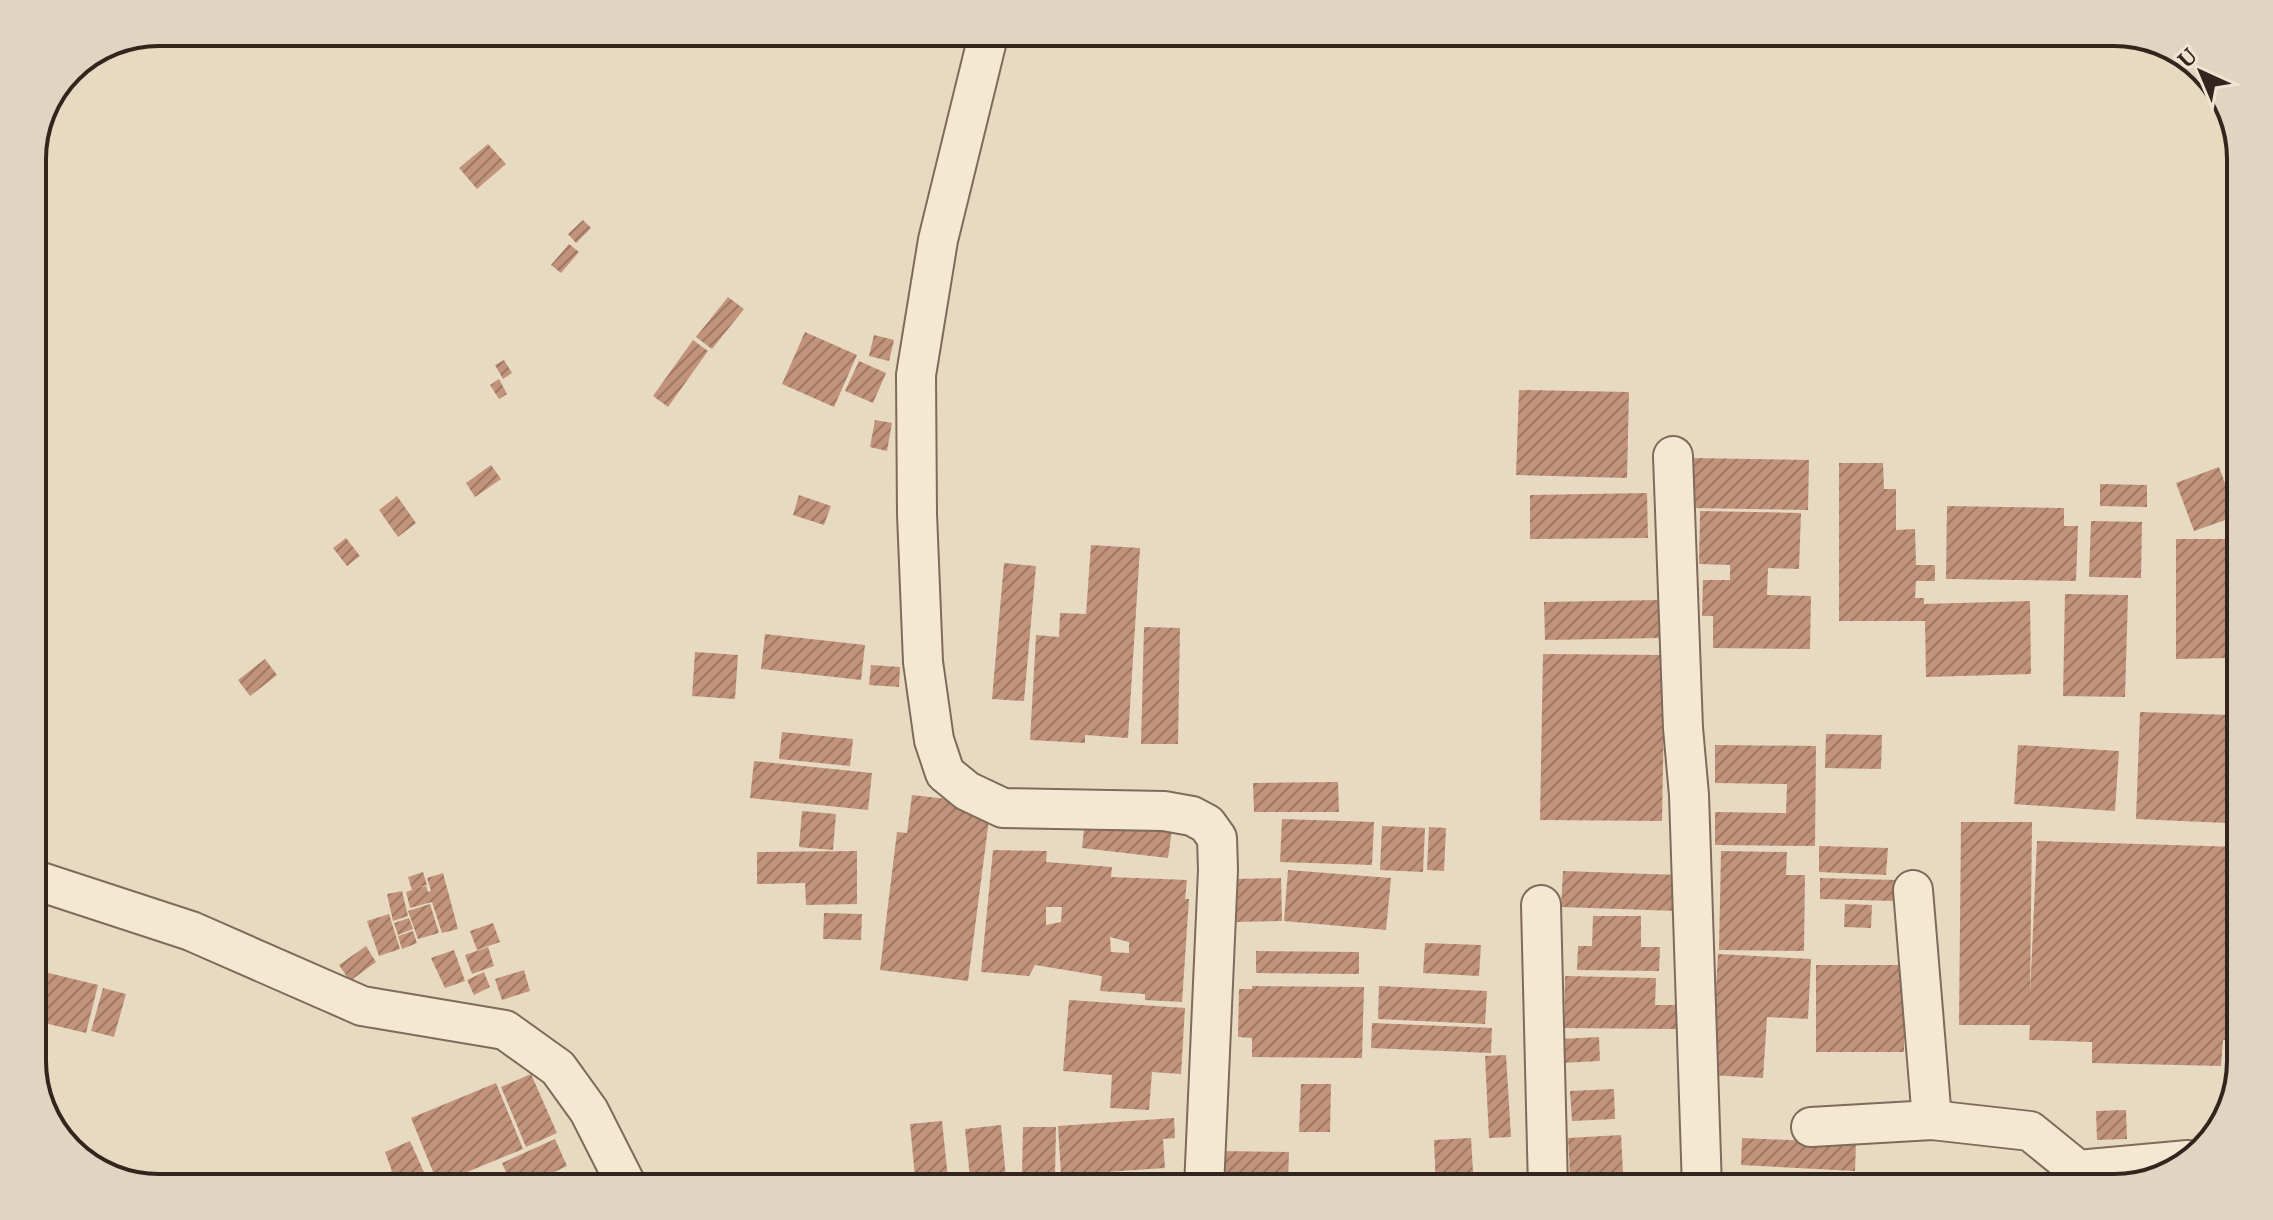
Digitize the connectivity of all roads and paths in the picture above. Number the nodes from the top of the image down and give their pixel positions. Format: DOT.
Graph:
graph roads {
  1 [pos="986,46"];
  2 [pos="1673,456"];
  3 [pos="46,884"];
  4 [pos="1913,890"];
  5 [pos="1541,905"];
  6 [pos="1932,1120"];
  7 [pos="1811,1127"];
  8 [pos="2155,1166"];
  9 [pos="621,1174"];
  10 [pos="1205,1174"];
  11 [pos="1548,1174"];
  12 [pos="1702,1174"];
  13 [pos="2073,1174"];
  14 [pos="2107,1174"];
  1 -- 10 [label="street"];
  2 -- 12 [label="street"];
  3 -- 9 [label="street"];
  4 -- 6 [label="street"];
  5 -- 11 [label="street"];
  6 -- 7 [label="street"];
  6 -- 13 [label="street"];
  8 -- 14 [label="street"];
}
